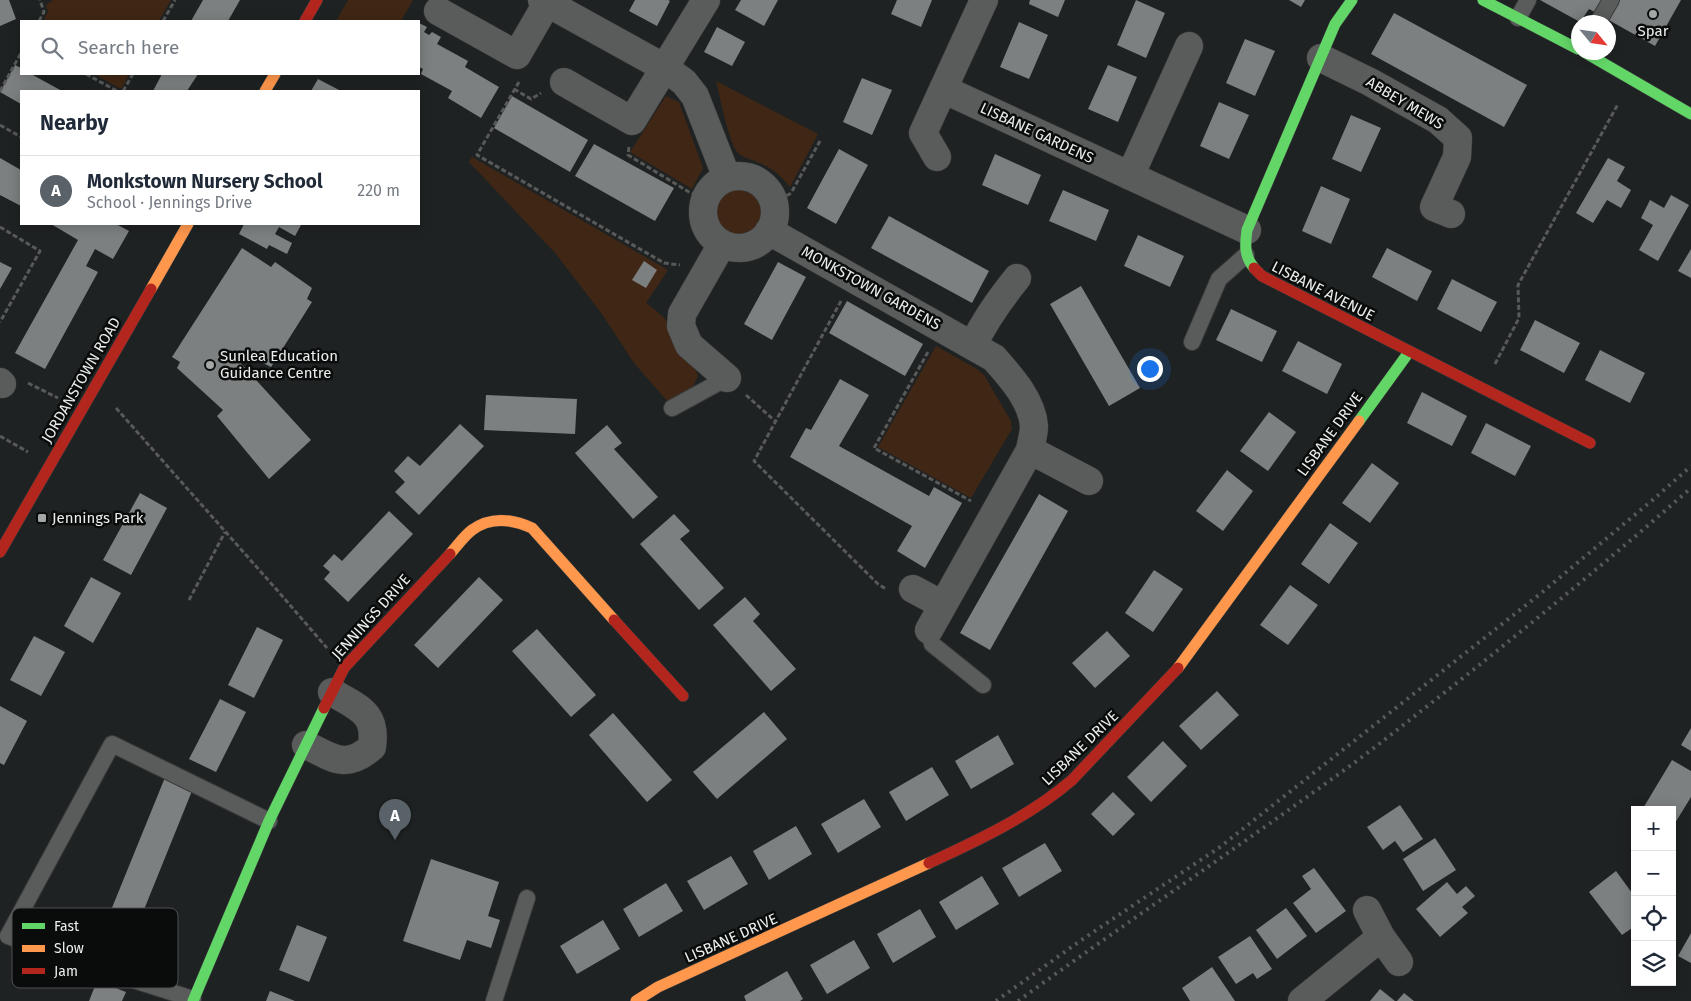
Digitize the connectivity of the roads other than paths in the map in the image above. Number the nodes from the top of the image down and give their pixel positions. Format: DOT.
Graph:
graph roads {
  1 [pos="317,0"];
  2 [pos="706,0"];
  3 [pos="984,0"];
  4 [pos="1352,0"];
  5 [pos="1483,0"];
  6 [pos="1528,0"];
  7 [pos="1611,0"];
  8 [pos="545,1"];
  9 [pos="438,11"];
  10 [pos="1602,15"];
  11 [pos="1518,18"];
  12 [pos="306,20"];
  13 [pos="1571,45"];
  14 [pos="1189,46"];
  15 [pos="1321,58"];
  16 [pos="1598,60"];
  17 [pos="665,68"];
  18 [pos="274,75"];
  19 [pos="564,82"];
  20 [pos="943,89"];
  21 [pos="266,90"];
  22 [pos="1691,114"];
  23 [pos="937,157"];
  24 [pos="1130,176"];
  25 [pos="727,178"];
  26 [pos="1451,214"];
  27 [pos="187,225"];
  28 [pos="769,231"];
  29 [pos="1246,242"];
  30 [pos="722,244"];
  31 [pos="1017,278"];
  32 [pos="1192,342"];
  33 [pos="973,345"];
  34 [pos="1409,352"];
  35 [pos="727,378"];
  36 [pos="672,408"];
  37 [pos="1590,443"];
  38 [pos="1030,450"];
  39 [pos="1089,481"];
  40 [pos="0,552"];
  41 [pos="912,590"];
  42 [pos="943,605"];
  43 [pos="929,630"];
  44 [pos="983,685"];
  45 [pos="332,692"];
  46 [pos="683,696"];
  47 [pos="306,745"];
  48 [pos="269,821"];
  49 [pos="527,898"];
  50 [pos="23,908"];
  51 [pos="1367,910"];
  52 [pos="12,929"];
  53 [pos="12,937"];
  54 [pos="1381,937"];
  55 [pos="1399,962"];
  56 [pos="157,988"];
  57 [pos="193,1000"];
  58 [pos="494,1001"];
  59 [pos="636,1001"];
  60 [pos="1302,1001"];
  1 -- 12 [label="street"];
  2 -- 17 [label="street"];
  3 -- 20 [label="street"];
  4 -- 15 [label="street"];
  5 -- 11 [label="street"];
  6 -- 11 [label="lane"];
  7 -- 10 [label="lane"];
  8 -- 9 [label="street"];
  8 -- 17 [label="street"];
  11 -- 13 [label="street"];
  14 -- 24 [label="street"];
  15 -- 26 [label="street, ABBEY MEWS"];
  15 -- 29 [label="street"];
  16 -- 22 [label="street"];
  17 -- 19 [label="street"];
  17 -- 25 [label="street"];
  18 -- 21 [label="street"];
  20 -- 23 [label="street"];
  20 -- 24 [label="street, LISBANE GARDENS"];
  24 -- 29 [label="street, LISBANE GARDENS"];
  25 -- 28 [label="street"];
  25 -- 30 [label="street"];
  27 -- 40 [label="street, JORDANSTOWN ROAD"];
  28 -- 30 [label="street"];
  28 -- 33 [label="street, MONKSTOWN GARDENS"];
  29 -- 32 [label="lane"];
  29 -- 34 [label="street, LISBANE AVENUE"];
  30 -- 35 [label="street"];
  31 -- 33 [label="street"];
  33 -- 38 [label="street, MONKSTOWN GARDENS"];
  34 -- 37 [label="street, LISBANE AVENUE"];
  34 -- 59 [label="street, LISBANE DRIVE"];
  35 -- 36 [label="lane"];
  38 -- 39 [label="street"];
  38 -- 42 [label="street, MONKSTOWN GARDENS"];
  41 -- 42 [label="street"];
  42 -- 43 [label="street, MONKSTOWN GARDENS"];
  43 -- 44 [label="lane"];
  45 -- 46 [label="street, JENNINGS DRIVE"];
  45 -- 47 [label="street, JENNINGS DRIVE"];
  45 -- 47 [label="street"];
  47 -- 48 [label="street, JENNINGS DRIVE"];
  48 -- 50 [label="lane"];
  48 -- 57 [label="street, JENNINGS DRIVE"];
  49 -- 58 [label="lane"];
  51 -- 54 [label="street"];
  52 -- 53 [label="lane"];
  54 -- 55 [label="street"];
  54 -- 60 [label="street"];
  56 -- 57 [label="lane"];
}
